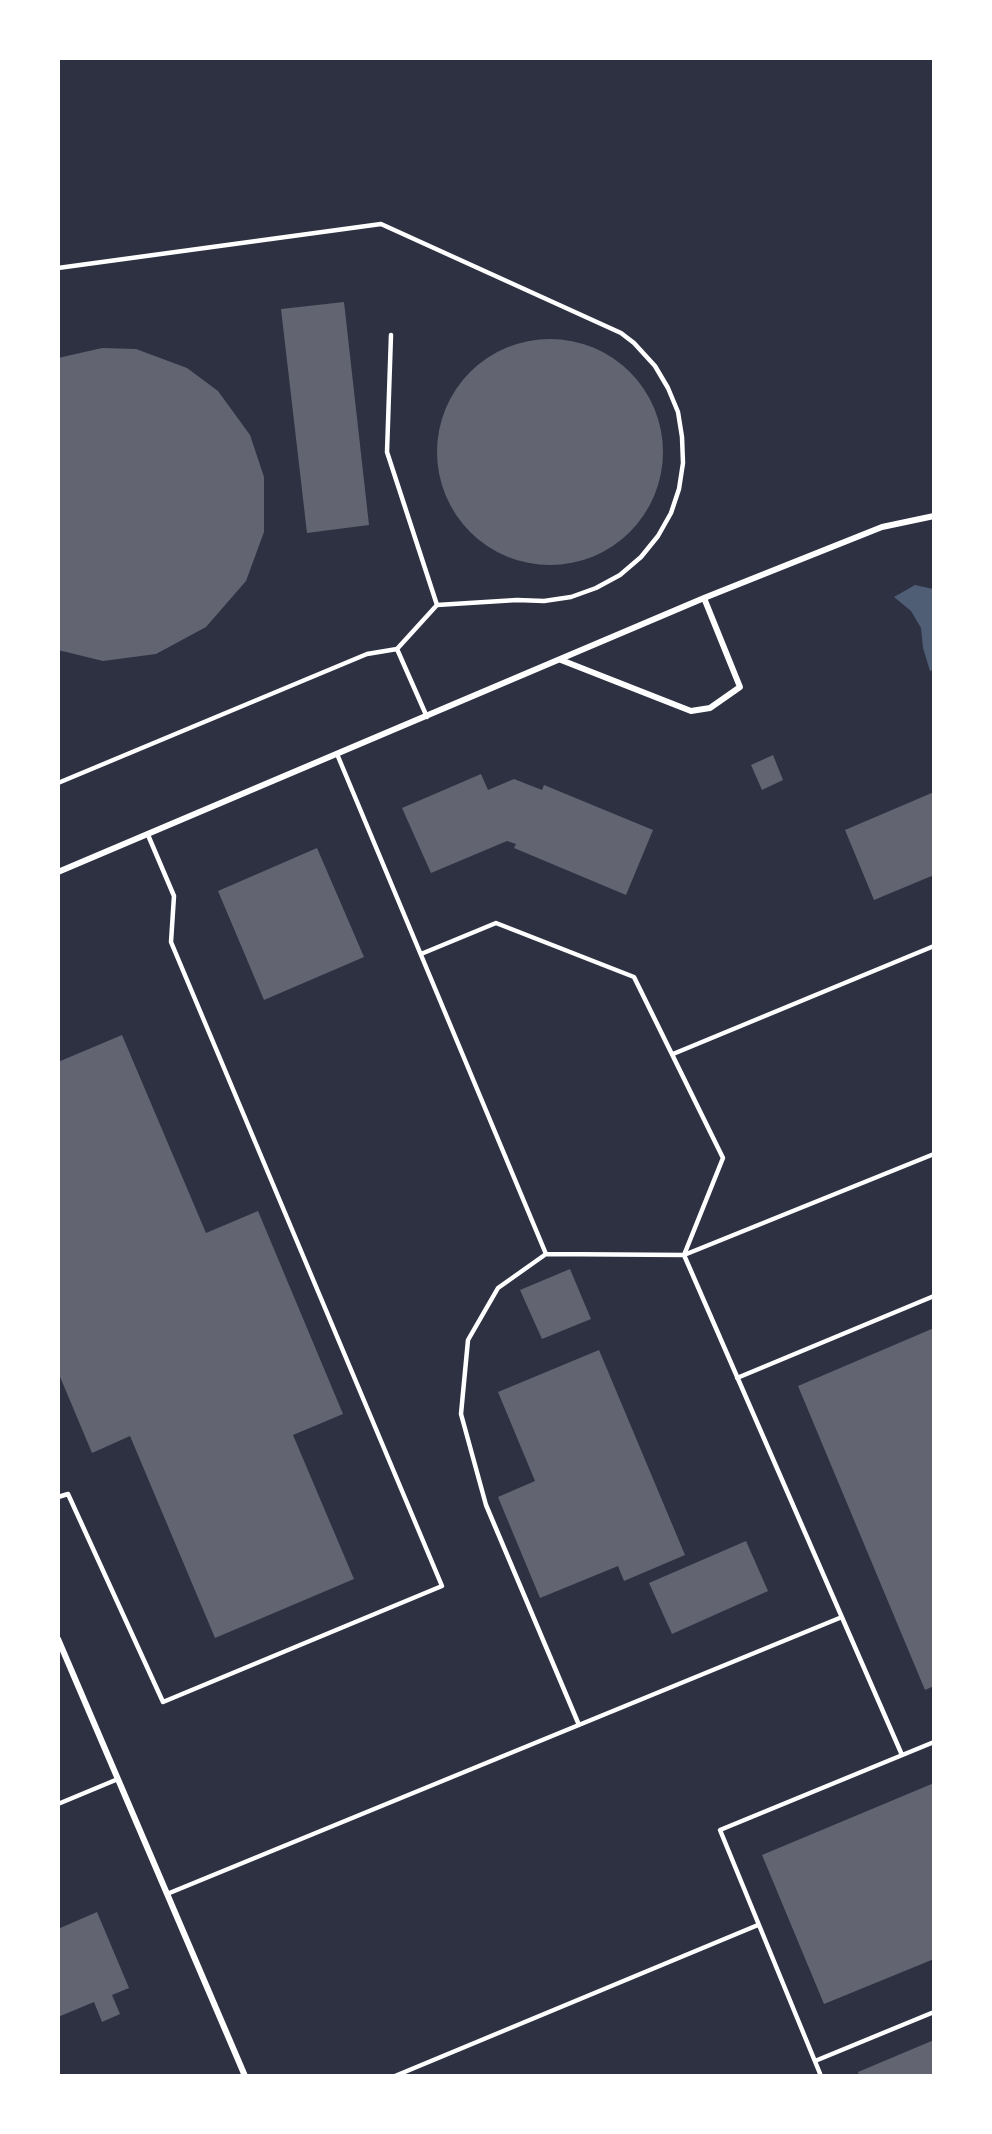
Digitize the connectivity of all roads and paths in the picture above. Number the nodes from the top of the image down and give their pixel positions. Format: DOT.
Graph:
graph roads {
  1 [pos="58,268"];
  2 [pos="391,335"];
  3 [pos="933,516"];
  4 [pos="704,598"];
  5 [pos="437,605"];
  6 [pos="397,649"];
  7 [pos="561,660"];
  8 [pos="428,717"];
  9 [pos="338,754"];
  10 [pos="58,783"];
  11 [pos="148,835"];
  12 [pos="58,873"];
  13 [pos="933,946"];
  14 [pos="421,954"];
  15 [pos="673,1054"];
  16 [pos="933,1154"];
  17 [pos="546,1254"];
  18 [pos="684,1255"];
  19 [pos="933,1296"];
  20 [pos="737,1377"];
  21 [pos="58,1497"];
  22 [pos="842,1617"];
  23 [pos="58,1640"];
  24 [pos="579,1725"];
  25 [pos="933,1742"];
  26 [pos="902,1755"];
  27 [pos="118,1779"];
  28 [pos="58,1804"];
  29 [pos="167,1894"];
  30 [pos="758,1925"];
  31 [pos="933,2012"];
  32 [pos="815,2061"];
  33 [pos="245,2076"];
  34 [pos="395,2076"];
  35 [pos="821,2076"];
  1 -- 5 [label="lane"];
  2 -- 5 [label="lane"];
  3 -- 4 [label="street"];
  4 -- 7 [label="street"];
  4 -- 7 [label="street"];
  5 -- 6 [label="lane"];
  6 -- 8 [label="lane"];
  6 -- 10 [label="lane"];
  7 -- 8 [label="street"];
  8 -- 9 [label="street"];
  9 -- 11 [label="street"];
  9 -- 14 [label="lane"];
  11 -- 12 [label="street"];
  11 -- 21 [label="lane"];
  13 -- 15 [label="lane"];
  14 -- 15 [label="lane"];
  14 -- 17 [label="lane"];
  15 -- 18 [label="lane"];
  16 -- 18 [label="lane"];
  17 -- 18 [label="lane"];
  17 -- 24 [label="lane"];
  18 -- 20 [label="lane"];
  19 -- 20 [label="lane"];
  20 -- 22 [label="lane"];
  22 -- 24 [label="lane"];
  22 -- 26 [label="lane"];
  23 -- 27 [label="street"];
  24 -- 29 [label="lane"];
  25 -- 26 [label="lane"];
  26 -- 30 [label="lane"];
  27 -- 28 [label="lane"];
  27 -- 29 [label="street"];
  29 -- 33 [label="street"];
  30 -- 32 [label="lane"];
  30 -- 34 [label="lane"];
  31 -- 32 [label="lane"];
  32 -- 35 [label="lane"];
}
